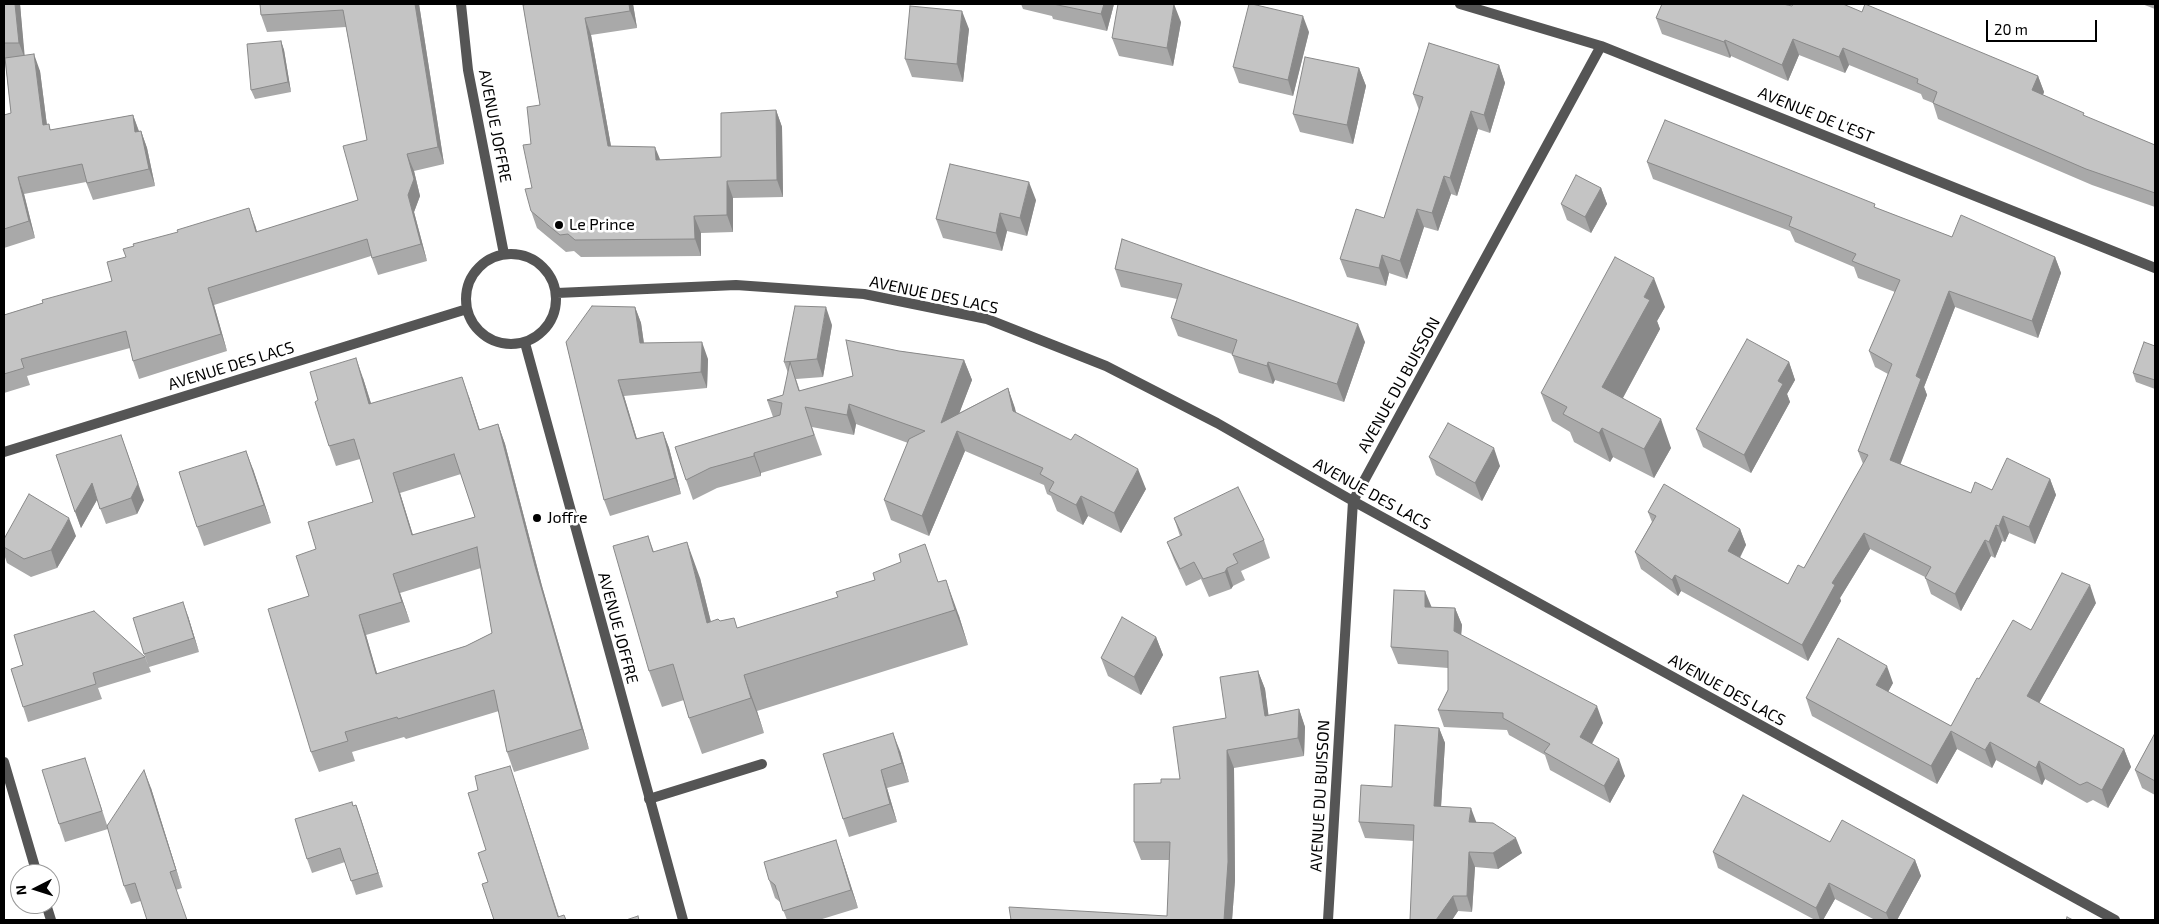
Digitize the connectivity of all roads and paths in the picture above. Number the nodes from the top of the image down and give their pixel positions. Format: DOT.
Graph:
graph roads {
  1 [pos="460,4"];
  2 [pos="1460,4"];
  3 [pos="1601,46"];
  4 [pos="504,254"];
  5 [pos="2155,268"];
  6 [pos="556,293"];
  7 [pos="467,309"];
  8 [pos="525,343"];
  9 [pos="4,452"];
  10 [pos="1353,501"];
  11 [pos="4,762"];
  12 [pos="762,764"];
  13 [pos="648,799"];
  14 [pos="34,864"];
  15 [pos="683,920"];
  16 [pos="1328,920"];
  17 [pos="2115,920"];
  1 -- 4 [label="street, AVENUE JOFFRE"];
  2 -- 3 [label="street, AVENUE DE L'EST"];
  3 -- 5 [label="street, AVENUE DE L'EST"];
  3 -- 10 [label="street, AVENUE DU BUISSON"];
  4 -- 6 [label="street"];
  4 -- 7 [label="street"];
  6 -- 8 [label="street"];
  6 -- 10 [label="street, AVENUE DES LACS"];
  7 -- 8 [label="street"];
  7 -- 9 [label="street, AVENUE DES LACS"];
  8 -- 13 [label="street, AVENUE JOFFRE"];
  10 -- 16 [label="street, AVENUE DU BUISSON"];
  10 -- 17 [label="street, AVENUE DES LACS"];
  11 -- 14 [label="street"];
  12 -- 13 [label="street"];
  13 -- 15 [label="street, AVENUE JOFFRE"];
}
